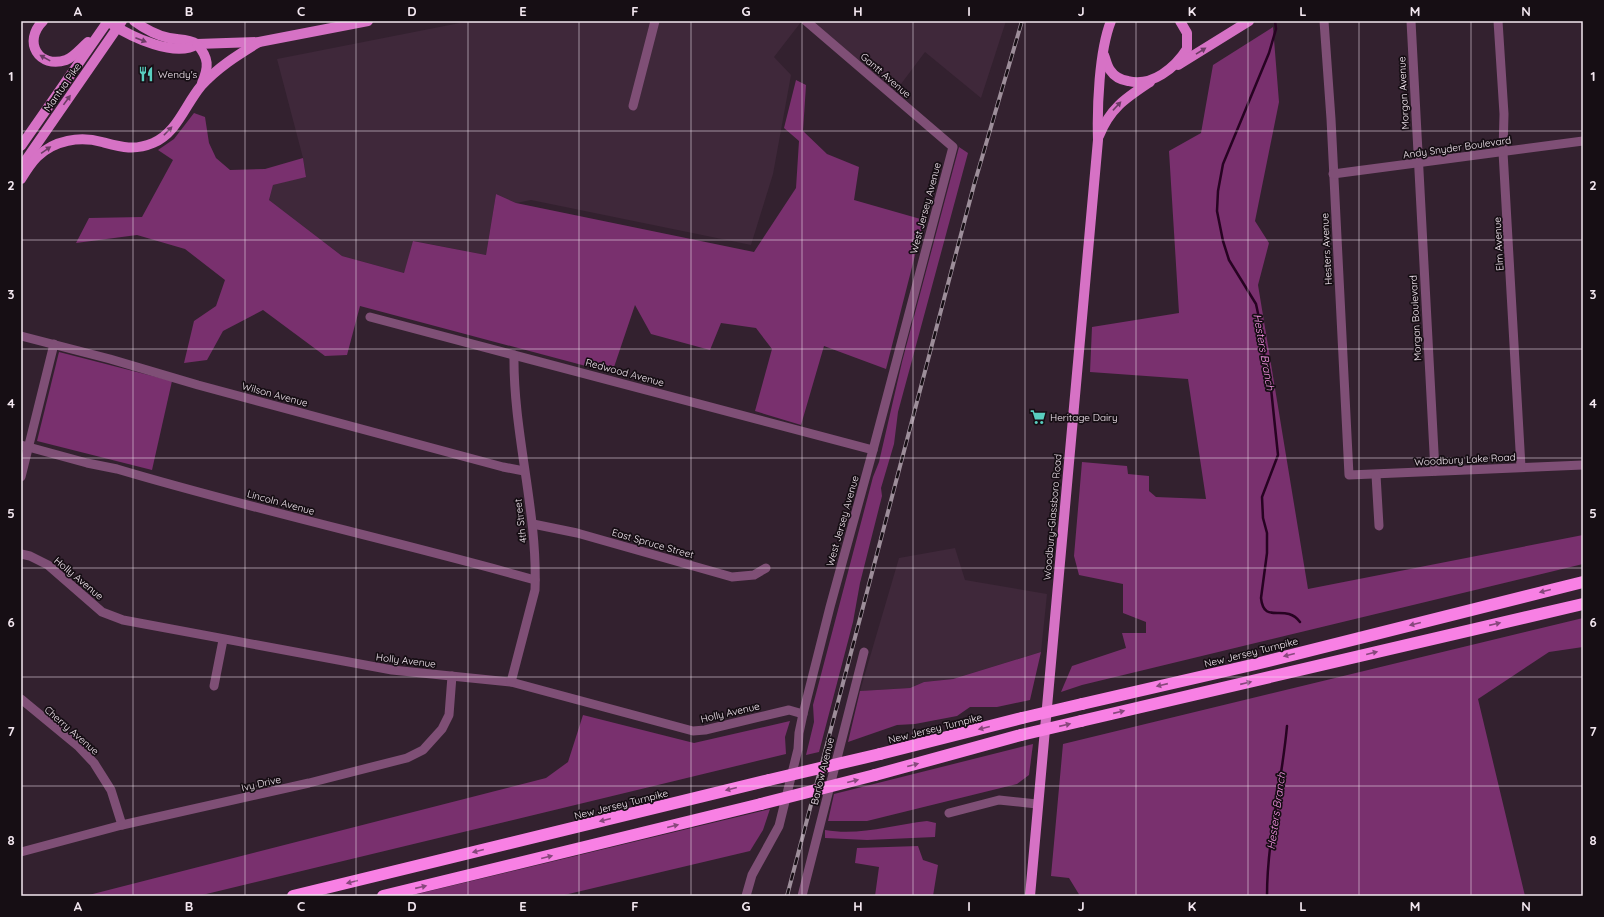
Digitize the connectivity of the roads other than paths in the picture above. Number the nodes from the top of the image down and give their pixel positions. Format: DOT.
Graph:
graph roads {
  1 [pos="43,21"];
  2 [pos="107,21"];
  3 [pos="134,21"];
  4 [pos="368,21"];
  5 [pos="655,21"];
  6 [pos="806,21"];
  7 [pos="1107,21"];
  8 [pos="1111,21"];
  9 [pos="1180,21"];
  10 [pos="1249,21"];
  11 [pos="1324,21"];
  12 [pos="1411,21"];
  13 [pos="1498,21"];
  14 [pos="119,24"];
  15 [pos="100,32"];
  16 [pos="1107,34"];
  17 [pos="259,42"];
  18 [pos="197,44"];
  19 [pos="1104,54"];
  20 [pos="1167,70"];
  21 [pos="1156,78"];
  22 [pos="201,87"];
  23 [pos="633,106"];
  24 [pos="1098,140"];
  25 [pos="1583,141"];
  26 [pos="21,146"];
  27 [pos="953,147"];
  28 [pos="1504,152"];
  29 [pos="1418,164"];
  30 [pos="21,167"];
  31 [pos="1333,174"];
  32 [pos="21,179"];
  33 [pos="370,317"];
  34 [pos="21,336"];
  35 [pos="54,344"];
  36 [pos="514,355"];
  37 [pos="25,446"];
  38 [pos="873,450"];
  39 [pos="1583,465"];
  40 [pos="1521,467"];
  41 [pos="524,471"];
  42 [pos="1435,471"];
  43 [pos="1349,475"];
  44 [pos="1376,475"];
  45 [pos="21,477"];
  46 [pos="533,524"];
  47 [pos="1379,526"];
  48 [pos="21,554"];
  49 [pos="766,568"];
  50 [pos="535,580"];
  51 [pos="1583,582"];
  52 [pos="1583,604"];
  53 [pos="223,640"];
  54 [pos="864,652"];
  55 [pos="452,676"];
  56 [pos="510,682"];
  57 [pos="214,686"];
  58 [pos="21,700"];
  59 [pos="803,714"];
  60 [pos="1037,804"];
  61 [pos="949,812"];
  62 [pos="122,825"];
  63 [pos="21,852"];
  64 [pos="294,896"];
  65 [pos="383,896"];
  66 [pos="746,896"];
  67 [pos="802,896"];
  68 [pos="1030,896"];
  15 -- 1 [label="main road, one-way"];
  2 -- 14 [label="main road"];
  2 -- 15 [label="main road, Mantua Pike"];
  3 -- 18 [label="main road"];
  4 -- 17 [label="main road"];
  5 -- 23 [label="street"];
  6 -- 27 [label="street, Gantt Avenue"];
  7 -- 16 [label="main road"];
  8 -- 16 [label="main road"];
  9 -- 20 [label="main road"];
  20 -- 10 [label="main road, one-way"];
  11 -- 31 [label="street, Hesters Avenue"];
  12 -- 29 [label="street, Morgan Avenue"];
  13 -- 28 [label="street, Elm Avenue"];
  14 -- 18 [label="main road, one-way"];
  30 -- 14 [label="main road, Mantua Pike, one-way"];
  15 -- 26 [label="main road, Mantua Pike"];
  16 -- 19 [label="main road, Woodbury-Glassboro Road"];
  17 -- 18 [label="main road"];
  17 -- 22 [label="main road"];
  18 -- 22 [label="main road"];
  19 -- 21 [label="main road"];
  19 -- 24 [label="main road, Woodbury-Glassboro Road"];
  20 -- 21 [label="main road, Woodbury-Glassboro Road"];
  24 -- 21 [label="main road, Woodbury-Glassboro Road, one-way"];
  32 -- 22 [label="main road, one-way"];
  24 -- 60 [label="main road, Woodbury-Glassboro Road"];
  25 -- 28 [label="street, Andy Snyder Boulevard"];
  27 -- 38 [label="street, West Jersey Avenue"];
  28 -- 29 [label="street, Andy Snyder Boulevard"];
  28 -- 40 [label="street, Elm Avenue"];
  29 -- 31 [label="street, Andy Snyder Boulevard"];
  29 -- 42 [label="street, Morgan Boulevard"];
  31 -- 43 [label="street, Hesters Avenue"];
  33 -- 36 [label="street, Redwood Avenue"];
  34 -- 35 [label="street, Wilson Avenue"];
  35 -- 37 [label="street"];
  35 -- 41 [label="street, Wilson Avenue"];
  36 -- 38 [label="street, Redwood Avenue"];
  36 -- 41 [label="street, 4th Street"];
  37 -- 45 [label="street"];
  37 -- 50 [label="street, Lincoln Avenue"];
  38 -- 59 [label="street, West Jersey Avenue"];
  39 -- 40 [label="street, Woodbury Lake Road"];
  40 -- 42 [label="street, Woodbury Lake Road"];
  41 -- 46 [label="street, 4th Street"];
  42 -- 44 [label="street, Woodbury Lake Road"];
  43 -- 44 [label="street, Woodbury Lake Road"];
  44 -- 47 [label="street"];
  46 -- 49 [label="street, East Spruce Street"];
  46 -- 50 [label="street, 4th Street"];
  48 -- 53 [label="street, Holly Avenue"];
  50 -- 56 [label="street, 4th Street"];
  51 -- 64 [label="highway, New Jersey Turnpike, one-way, bridge"];
  65 -- 52 [label="highway, one-way, bridge"];
  53 -- 55 [label="street, Holly Avenue"];
  53 -- 57 [label="street"];
  54 -- 67 [label="street, Barlow Avenue"];
  55 -- 56 [label="street, Holly Avenue"];
  55 -- 62 [label="street, Ivy Drive"];
  56 -- 59 [label="street, Holly Avenue"];
  58 -- 62 [label="street, Cherry Avenue"];
  59 -- 66 [label="street, West Jersey Avenue"];
  60 -- 61 [label="street"];
  60 -- 68 [label="main road, Woodbury-Glassboro Road"];
  62 -- 63 [label="street, Ivy Drive"];
}
